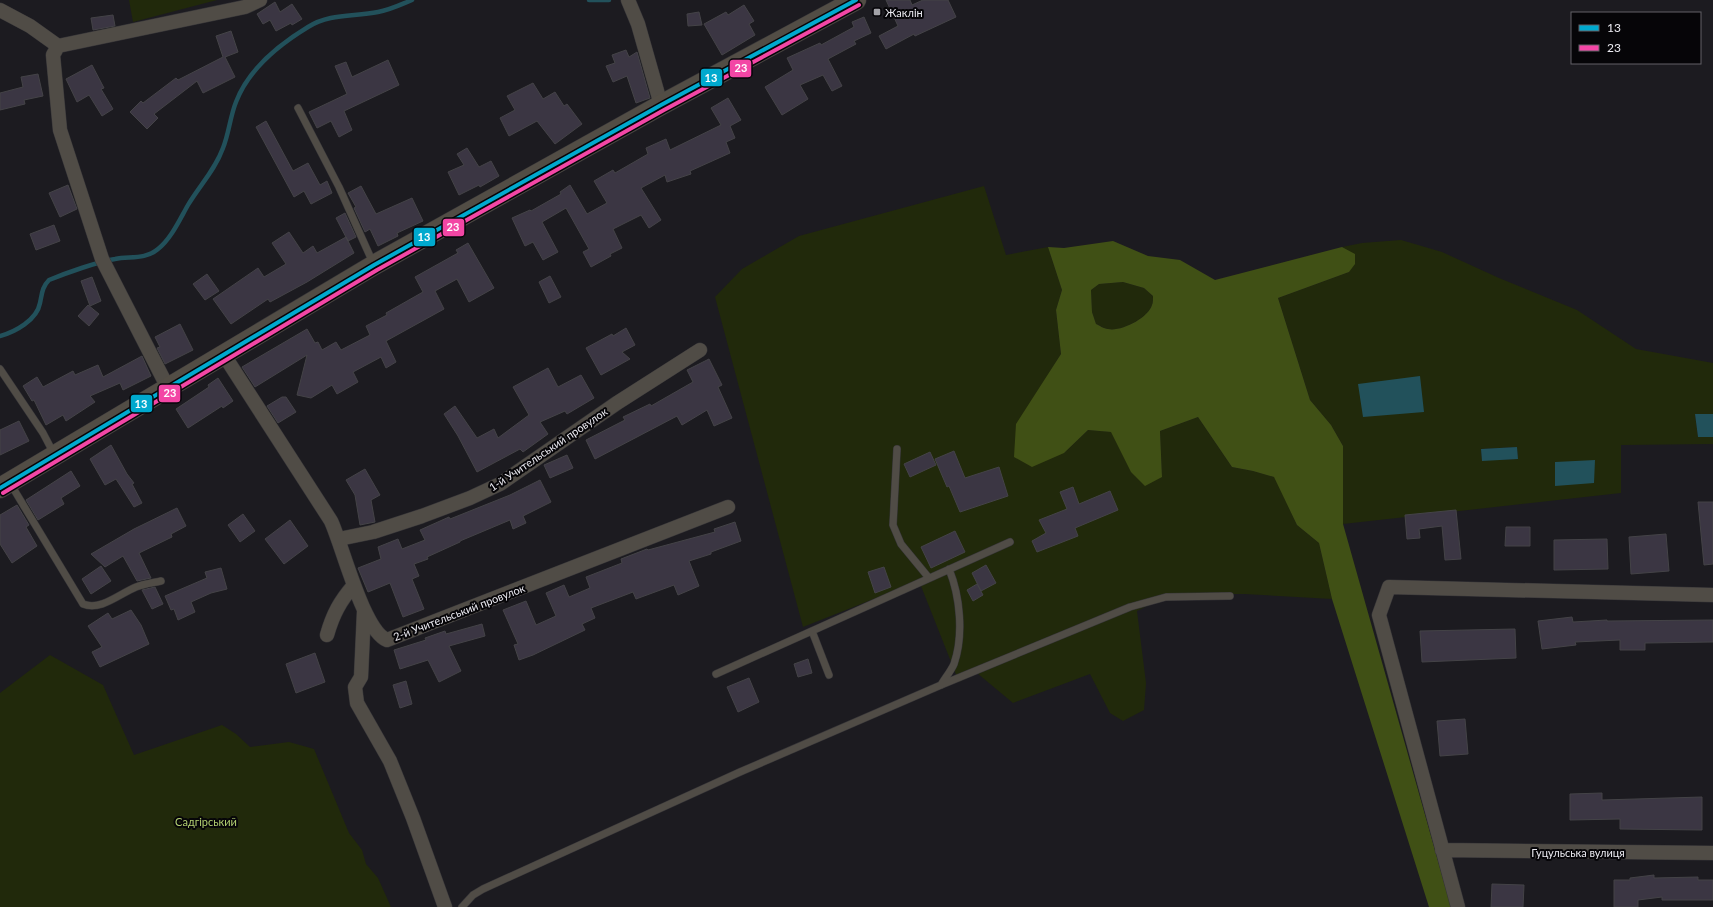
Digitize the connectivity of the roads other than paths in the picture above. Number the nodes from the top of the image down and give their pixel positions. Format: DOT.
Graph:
graph roads {
  1 [pos="260,0"];
  2 [pos="628,0"];
  3 [pos="856,0"];
  4 [pos="0,10"];
  5 [pos="58,46"];
  6 [pos="661,105"];
  7 [pos="298,108"];
  8 [pos="374,265"];
  9 [pos="700,350"];
  10 [pos="224,355"];
  11 [pos="0,369"];
  12 [pos="168,388"];
  13 [pos="897,449"];
  14 [pos="55,456"];
  15 [pos="5,485"];
  16 [pos="728,507"];
  17 [pos="339,539"];
  18 [pos="1010,542"];
  19 [pos="949,569"];
  20 [pos="929,578"];
  21 [pos="161,581"];
  22 [pos="354,585"];
  23 [pos="1713,595"];
  24 [pos="1230,596"];
  25 [pos="364,609"];
  26 [pos="812,631"];
  27 [pos="327,635"];
  28 [pos="716,674"];
  29 [pos="829,675"];
  30 [pos="941,685"];
  31 [pos="1442,850"];
  32 [pos="1713,853"];
  33 [pos="445,907"];
  34 [pos="462,907"];
  35 [pos="1458,907"];
  1 -- 5 [label="street"];
  2 -- 6 [label="street"];
  3 -- 6 [label="main road"];
  4 -- 5 [label="street"];
  5 -- 12 [label="street"];
  6 -- 8 [label="main road"];
  7 -- 8 [label="lane"];
  8 -- 10 [label="main road"];
  9 -- 17 [label="street, 1-й Учительський провулок"];
  10 -- 12 [label="main road"];
  10 -- 17 [label="street, 2-й Учительський провулок"];
  11 -- 14 [label="lane"];
  12 -- 14 [label="main road"];
  13 -- 20 [label="lane"];
  14 -- 15 [label="main road"];
  15 -- 21 [label="lane"];
  16 -- 25 [label="street, 2-й Учительський провулок"];
  17 -- 22 [label="street, 2-й Учительський провулок"];
  18 -- 19 [label="lane"];
  19 -- 20 [label="lane"];
  19 -- 30 [label="lane"];
  20 -- 26 [label="lane"];
  22 -- 25 [label="street, 2-й Учительський провулок"];
  22 -- 27 [label="street"];
  23 -- 31 [label="street"];
  24 -- 30 [label="lane"];
  25 -- 33 [label="street"];
  26 -- 28 [label="lane"];
  26 -- 29 [label="lane"];
  30 -- 34 [label="lane"];
  31 -- 32 [label="street, Гуцульська вулиця"];
  31 -- 35 [label="street"];
}
